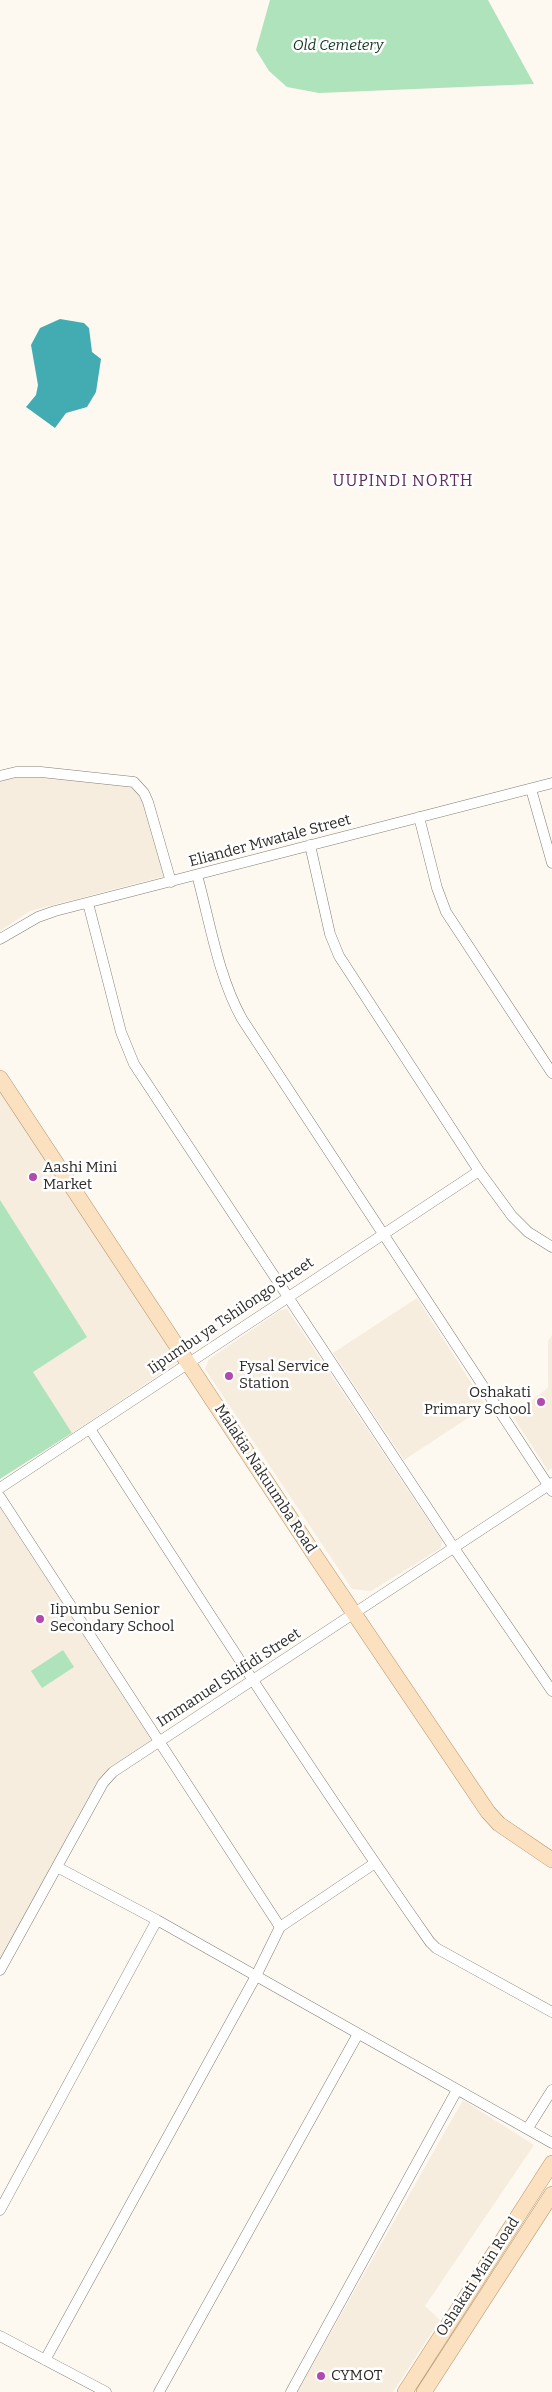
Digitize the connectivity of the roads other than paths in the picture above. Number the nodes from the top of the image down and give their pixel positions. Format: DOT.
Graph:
graph roads {
  1 [pos="0,776"];
  2 [pos="552,783"];
  3 [pos="531,789"];
  4 [pos="419,817"];
  5 [pos="310,845"];
  6 [pos="552,863"];
  7 [pos="197,875"];
  8 [pos="171,882"];
  9 [pos="88,903"];
  10 [pos="0,939"];
  11 [pos="552,1074"];
  12 [pos="0,1078"];
  13 [pos="479,1171"];
  14 [pos="383,1232"];
  15 [pos="552,1247"];
  16 [pos="287,1296"];
  17 [pos="189,1362"];
  18 [pos="90,1429"];
  19 [pos="551,1487"];
  20 [pos="0,1488"];
  21 [pos="0,1498"];
  22 [pos="454,1548"];
  23 [pos="354,1613"];
  24 [pos="253,1680"];
  25 [pos="552,1691"];
  26 [pos="161,1741"];
  27 [pos="552,1860"];
  28 [pos="375,1863"];
  29 [pos="57,1867"];
  30 [pos="157,1920"];
  31 [pos="280,1927"];
  32 [pos="0,1970"];
  33 [pos="256,1976"];
  34 [pos="552,2012"];
  35 [pos="358,2034"];
  36 [pos="457,2090"];
  37 [pos="552,2090"];
  38 [pos="528,2128"];
  39 [pos="552,2143"];
  40 [pos="552,2163"];
  41 [pos="552,2194"];
  42 [pos="0,2210"];
  43 [pos="480,2275"];
  44 [pos="494,2284"];
  45 [pos="0,2336"];
  46 [pos="45,2360"];
  47 [pos="106,2392"];
  48 [pos="159,2392"];
  49 [pos="290,2392"];
  50 [pos="404,2392"];
  51 [pos="424,2392"];
  1 -- 8 [label="street"];
  2 -- 3 [label="street, Eliander Mwatale Street"];
  3 -- 4 [label="street, Eliander Mwatale Street"];
  3 -- 6 [label="street"];
  4 -- 5 [label="street, Eliander Mwatale Street"];
  4 -- 11 [label="street"];
  5 -- 7 [label="street, Eliander Mwatale Street"];
  5 -- 13 [label="street"];
  7 -- 8 [label="street, Eliander Mwatale Street"];
  7 -- 14 [label="street"];
  8 -- 9 [label="street, Eliander Mwatale Street"];
  9 -- 10 [label="street, Eliander Mwatale Street"];
  9 -- 16 [label="street"];
  12 -- 17 [label="main road, Malakia Nakuumba Road"];
  13 -- 14 [label="street, Iipumbu ya Tshilongo Street"];
  13 -- 15 [label="street"];
  14 -- 16 [label="street, Iipumbu ya Tshilongo Street"];
  14 -- 19 [label="street"];
  16 -- 17 [label="street, Iipumbu ya Tshilongo Street"];
  16 -- 22 [label="street"];
  17 -- 18 [label="street, Iipumbu ya Tshilongo Street"];
  17 -- 23 [label="main road, Malakia Nakuumba Road"];
  18 -- 20 [label="street, Iipumbu ya Tshilongo Street"];
  18 -- 24 [label="street"];
  19 -- 22 [label="street, Immanuel Shifidi Street"];
  21 -- 26 [label="street"];
  22 -- 23 [label="street, Immanuel Shifidi Street"];
  22 -- 25 [label="street"];
  23 -- 24 [label="street, Immanuel Shifidi Street"];
  23 -- 27 [label="main road, Malakia Nakuumba Road"];
  24 -- 26 [label="street, Immanuel Shifidi Street"];
  24 -- 28 [label="street"];
  26 -- 29 [label="street, Immanuel Shifidi Street"];
  26 -- 31 [label="street"];
  28 -- 31 [label="street"];
  28 -- 34 [label="street"];
  29 -- 30 [label="street"];
  29 -- 32 [label="street, Immanuel Shifidi Street"];
  30 -- 33 [label="street"];
  30 -- 42 [label="street"];
  31 -- 33 [label="street"];
  33 -- 35 [label="street"];
  33 -- 46 [label="street"];
  35 -- 36 [label="street"];
  35 -- 48 [label="street"];
  36 -- 38 [label="street"];
  36 -- 49 [label="street"];
  37 -- 38 [label="street"];
  38 -- 39 [label="street"];
  40 -- 43 [label="main road, Oshakati Main Road"];
  41 -- 44 [label="main road, Oshakati Main Road"];
  43 -- 44 [label="main road"];
  43 -- 50 [label="main road, Oshakati Main Road"];
  44 -- 51 [label="main road, Oshakati Main Road"];
  45 -- 46 [label="street"];
  46 -- 47 [label="street"];
}
